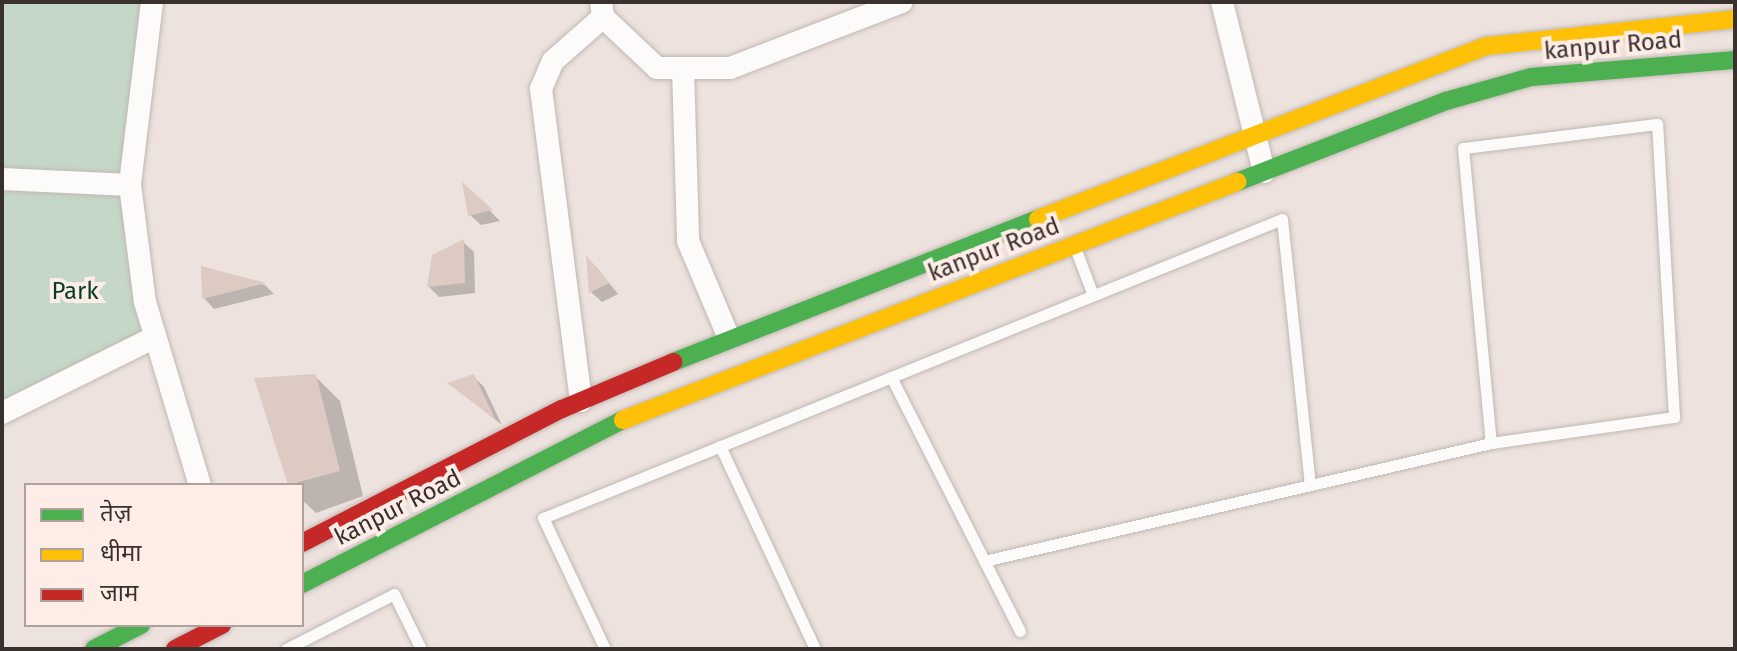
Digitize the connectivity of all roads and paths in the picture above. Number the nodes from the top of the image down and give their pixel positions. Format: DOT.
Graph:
graph roads {
  1 [pos="152,2"];
  2 [pos="902,2"];
  3 [pos="1222,2"];
  4 [pos="602,9"];
  5 [pos="1735,19"];
  6 [pos="1735,60"];
  7 [pos="683,68"];
  8 [pos="1254,135"];
  9 [pos="1264,172"];
  10 [pos="2,179"];
  11 [pos="130,185"];
  12 [pos="1074,245"];
  13 [pos="1093,295"];
  14 [pos="155,337"];
  15 [pos="729,338"];
  16 [pos="891,377"];
  17 [pos="581,401"];
  18 [pos="2,413"];
  19 [pos="1491,443"];
  20 [pos="720,446"];
  21 [pos="199,483"];
  22 [pos="1310,485"];
  23 [pos="366,510"];
  24 [pos="304,542"];
  25 [pos="381,544"];
  26 [pos="984,561"];
  27 [pos="304,583"];
  28 [pos="137,627"];
  29 [pos="218,627"];
  30 [pos="1020,631"];
  31 [pos="94,649"];
  32 [pos="175,649"];
  33 [pos="286,649"];
  34 [pos="421,649"];
  35 [pos="605,649"];
  36 [pos="815,649"];
  1 -- 11 [label="street"];
  2 -- 7 [label="street"];
  3 -- 8 [label="street"];
  4 -- 7 [label="street"];
  4 -- 17 [label="street"];
  5 -- 8 [label="street"];
  6 -- 9 [label="street, kanpur Road"];
  7 -- 15 [label="street"];
  8 -- 9 [label="street"];
  8 -- 15 [label="street"];
  9 -- 12 [label="street, kanpur Road"];
  10 -- 11 [label="street"];
  11 -- 14 [label="street"];
  12 -- 13 [label="lane"];
  12 -- 25 [label="street, kanpur Road"];
  13 -- 16 [label="lane"];
  13 -- 22 [label="lane"];
  14 -- 18 [label="street"];
  14 -- 21 [label="street"];
  15 -- 17 [label="street"];
  16 -- 20 [label="lane"];
  16 -- 26 [label="lane"];
  17 -- 23 [label="street"];
  19 -- 19 [label="lane"];
  19 -- 22 [label="lane"];
  20 -- 35 [label="lane"];
  20 -- 36 [label="lane"];
  22 -- 26 [label="lane"];
  23 -- 24 [label="street"];
  23 -- 25 [label="street"];
  25 -- 27 [label="street, kanpur Road"];
  26 -- 30 [label="lane"];
  28 -- 31 [label="street"];
  29 -- 32 [label="street"];
  33 -- 34 [label="lane"];
}
